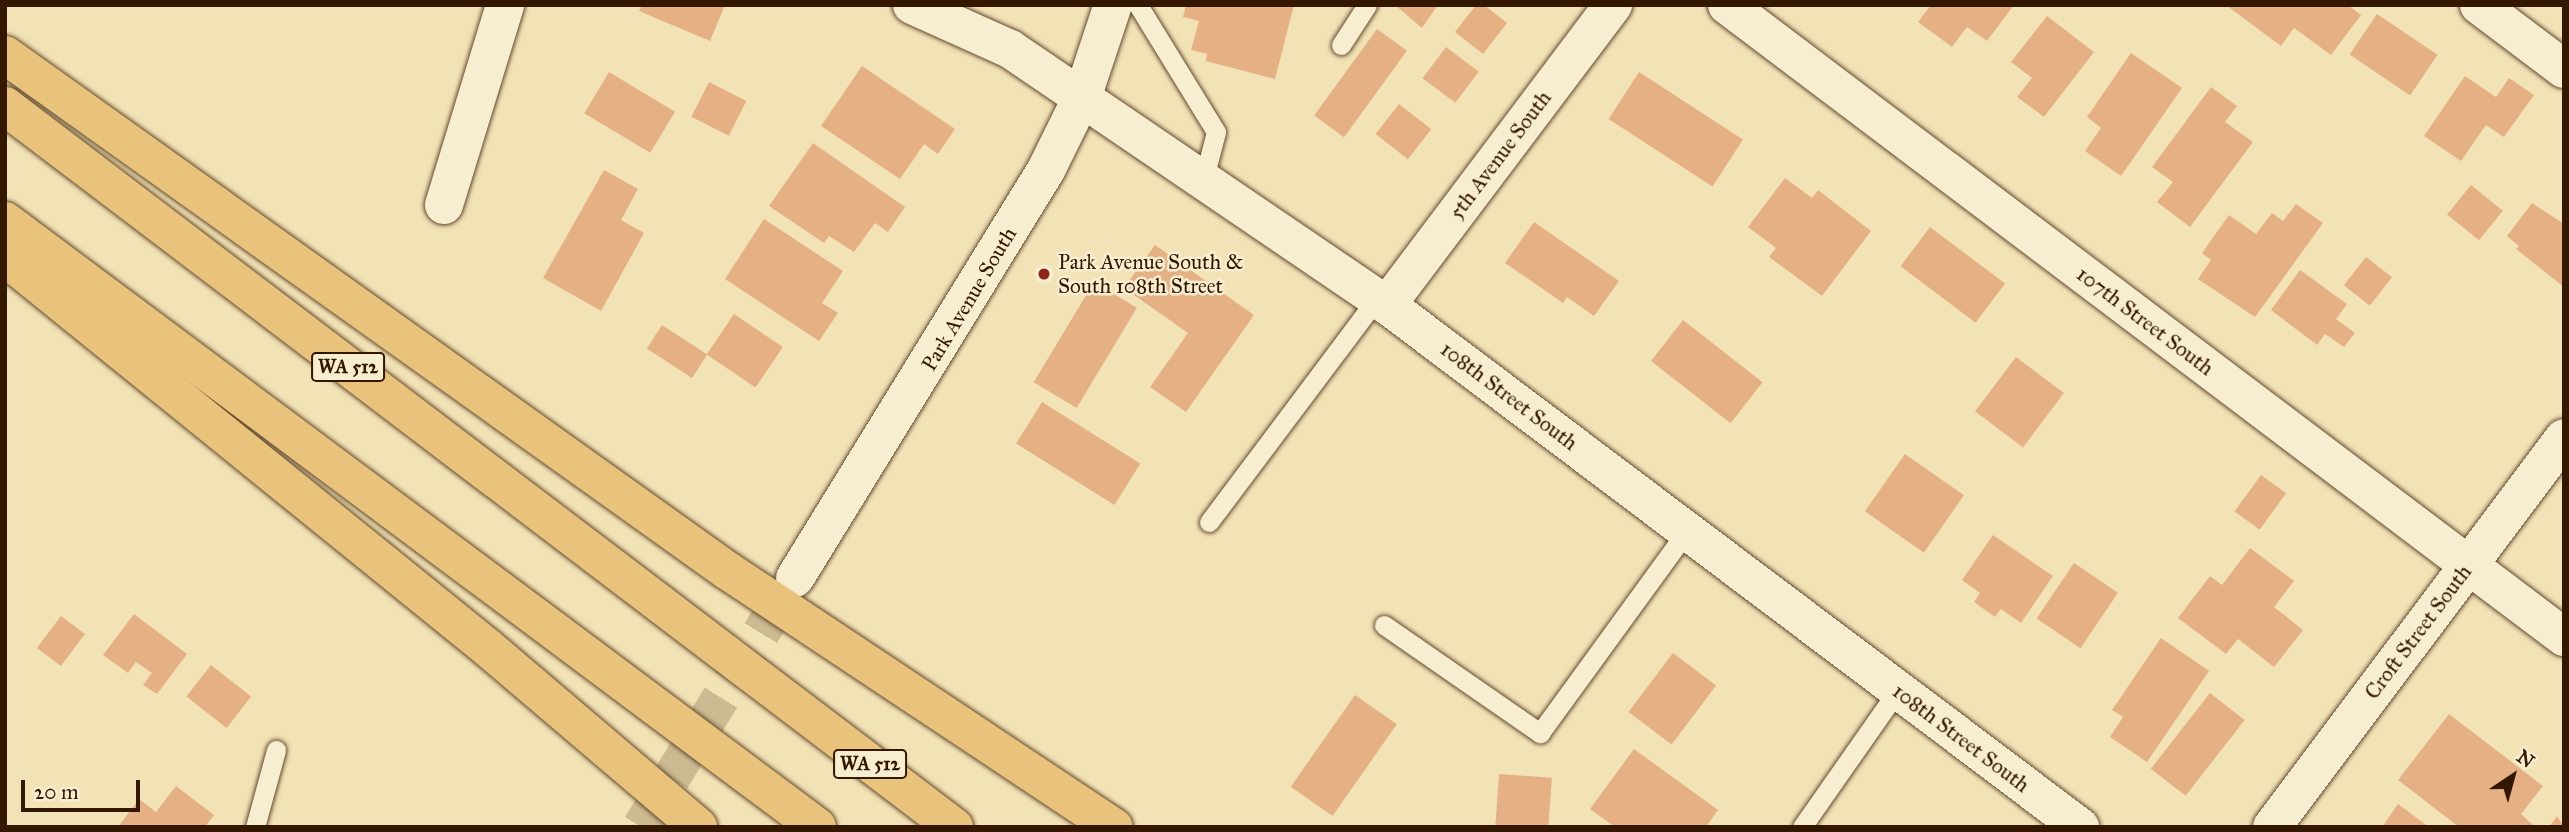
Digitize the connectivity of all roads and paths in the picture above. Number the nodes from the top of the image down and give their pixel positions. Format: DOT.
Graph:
graph roads {
  1 [pos="505,5"];
  2 [pos="912,5"];
  3 [pos="1113,5"];
  4 [pos="1138,5"];
  5 [pos="1367,5"];
  6 [pos="1613,5"];
  7 [pos="1727,5"];
  8 [pos="2479,5"];
  9 [pos="1340,45"];
  10 [pos="5,55"];
  11 [pos="2564,69"];
  12 [pos="1083,95"];
  13 [pos="5,106"];
  14 [pos="1203,182"];
  15 [pos="444,205"];
  16 [pos="5,221"];
  17 [pos="5,257"];
  18 [pos="1382,301"];
  19 [pos="2564,438"];
  20 [pos="1209,522"];
  21 [pos="1687,531"];
  22 [pos="2468,566"];
  23 [pos="795,578"];
  24 [pos="1384,625"];
  25 [pos="2564,637"];
  26 [pos="1898,690"];
  27 [pos="276,750"];
  28 [pos="255,827"];
  29 [pos="698,827"];
  30 [pos="817,827"];
  31 [pos="954,827"];
  32 [pos="1114,827"];
  33 [pos="1802,827"];
  34 [pos="2080,827"];
  35 [pos="2272,827"];
  1 -- 15 [label="street"];
  2 -- 12 [label="street, 108th Street South"];
  3 -- 12 [label="street, Park Avenue South"];
  4 -- 14 [label="lane"];
  5 -- 9 [label="lane"];
  6 -- 18 [label="street, 5th Avenue South"];
  7 -- 22 [label="street, 107th Street South"];
  8 -- 11 [label="street"];
  10 -- 32 [label="highway"];
  12 -- 14 [label="street, 108th Street South"];
  12 -- 23 [label="street, Park Avenue South"];
  13 -- 31 [label="highway, WA 512"];
  14 -- 18 [label="street, 108th Street South"];
  16 -- 30 [label="highway"];
  17 -- 29 [label="highway"];
  18 -- 20 [label="lane"];
  18 -- 21 [label="street, 108th Street South"];
  19 -- 22 [label="street, Croft Street South"];
  21 -- 24 [label="lane"];
  21 -- 26 [label="street, 108th Street South"];
  22 -- 25 [label="street, 107th Street South"];
  22 -- 35 [label="street, Croft Street South"];
  26 -- 33 [label="lane"];
  26 -- 34 [label="street, 108th Street South"];
  27 -- 28 [label="lane"];
}
